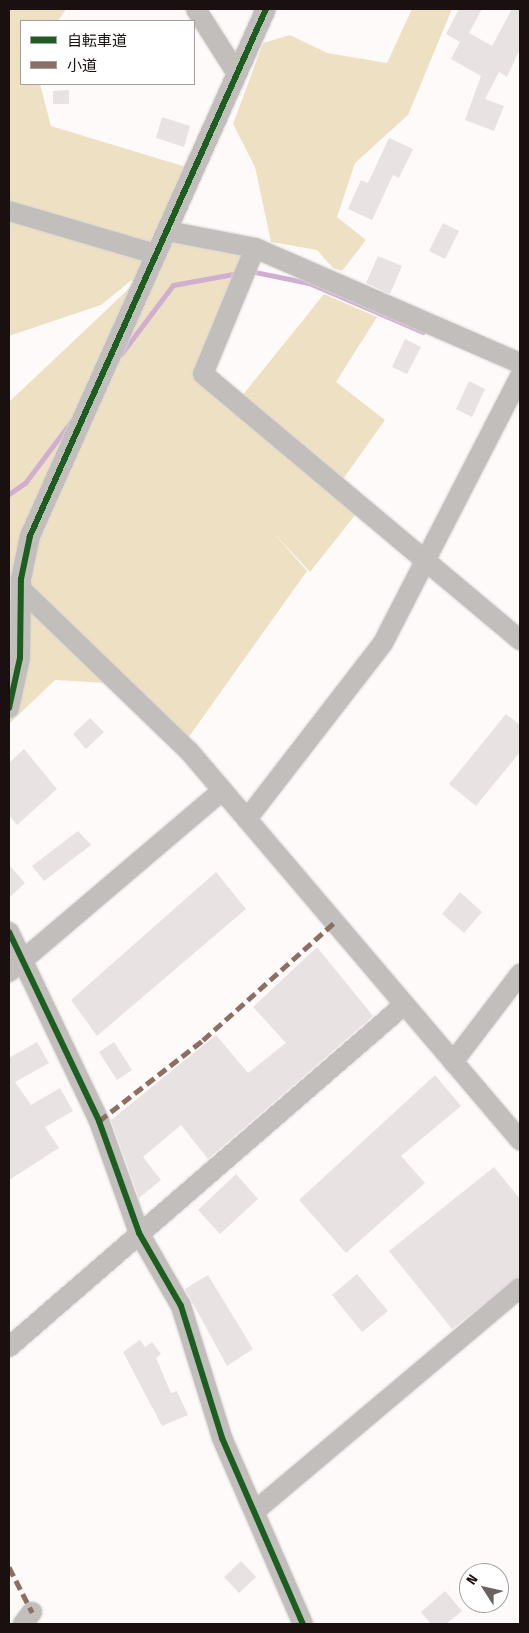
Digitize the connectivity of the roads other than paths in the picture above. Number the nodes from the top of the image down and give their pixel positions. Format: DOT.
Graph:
graph roads {
  1 [pos="196,9"];
  2 [pos="266,9"];
  3 [pos="236,72"];
  4 [pos="9,211"];
  5 [pos="167,231"];
  6 [pos="255,248"];
  7 [pos="155,254"];
  8 [pos="520,363"];
  9 [pos="520,376"];
  10 [pos="427,564"];
  11 [pos="22,590"];
  12 [pos="520,640"];
  13 [pos="9,708"];
  14 [pos="222,791"];
  15 [pos="247,820"];
  16 [pos="9,932"];
  17 [pos="15,966"];
  18 [pos="520,974"];
  19 [pos="404,1005"];
  20 [pos="453,1062"];
  21 [pos="520,1140"];
  22 [pos="139,1233"];
  23 [pos="520,1288"];
  24 [pos="9,1347"];
  25 [pos="255,1511"];
  26 [pos="303,1624"];
  1 -- 3 [label="street"];
  2 -- 3 [label="street"];
  3 -- 5 [label="street"];
  4 -- 7 [label="street"];
  5 -- 6 [label="street"];
  5 -- 7 [label="street"];
  6 -- 8 [label="street"];
  6 -- 10 [label="street"];
  7 -- 11 [label="street"];
  9 -- 10 [label="street"];
  10 -- 12 [label="street"];
  10 -- 15 [label="street"];
  11 -- 13 [label="street"];
  11 -- 14 [label="street"];
  14 -- 15 [label="street"];
  14 -- 17 [label="street"];
  15 -- 19 [label="street"];
  16 -- 17 [label="street"];
  17 -- 22 [label="street"];
  18 -- 20 [label="street"];
  19 -- 20 [label="street"];
  19 -- 22 [label="street"];
  20 -- 21 [label="street"];
  22 -- 24 [label="street"];
  22 -- 25 [label="street"];
  23 -- 25 [label="street"];
  25 -- 26 [label="street"];
}
